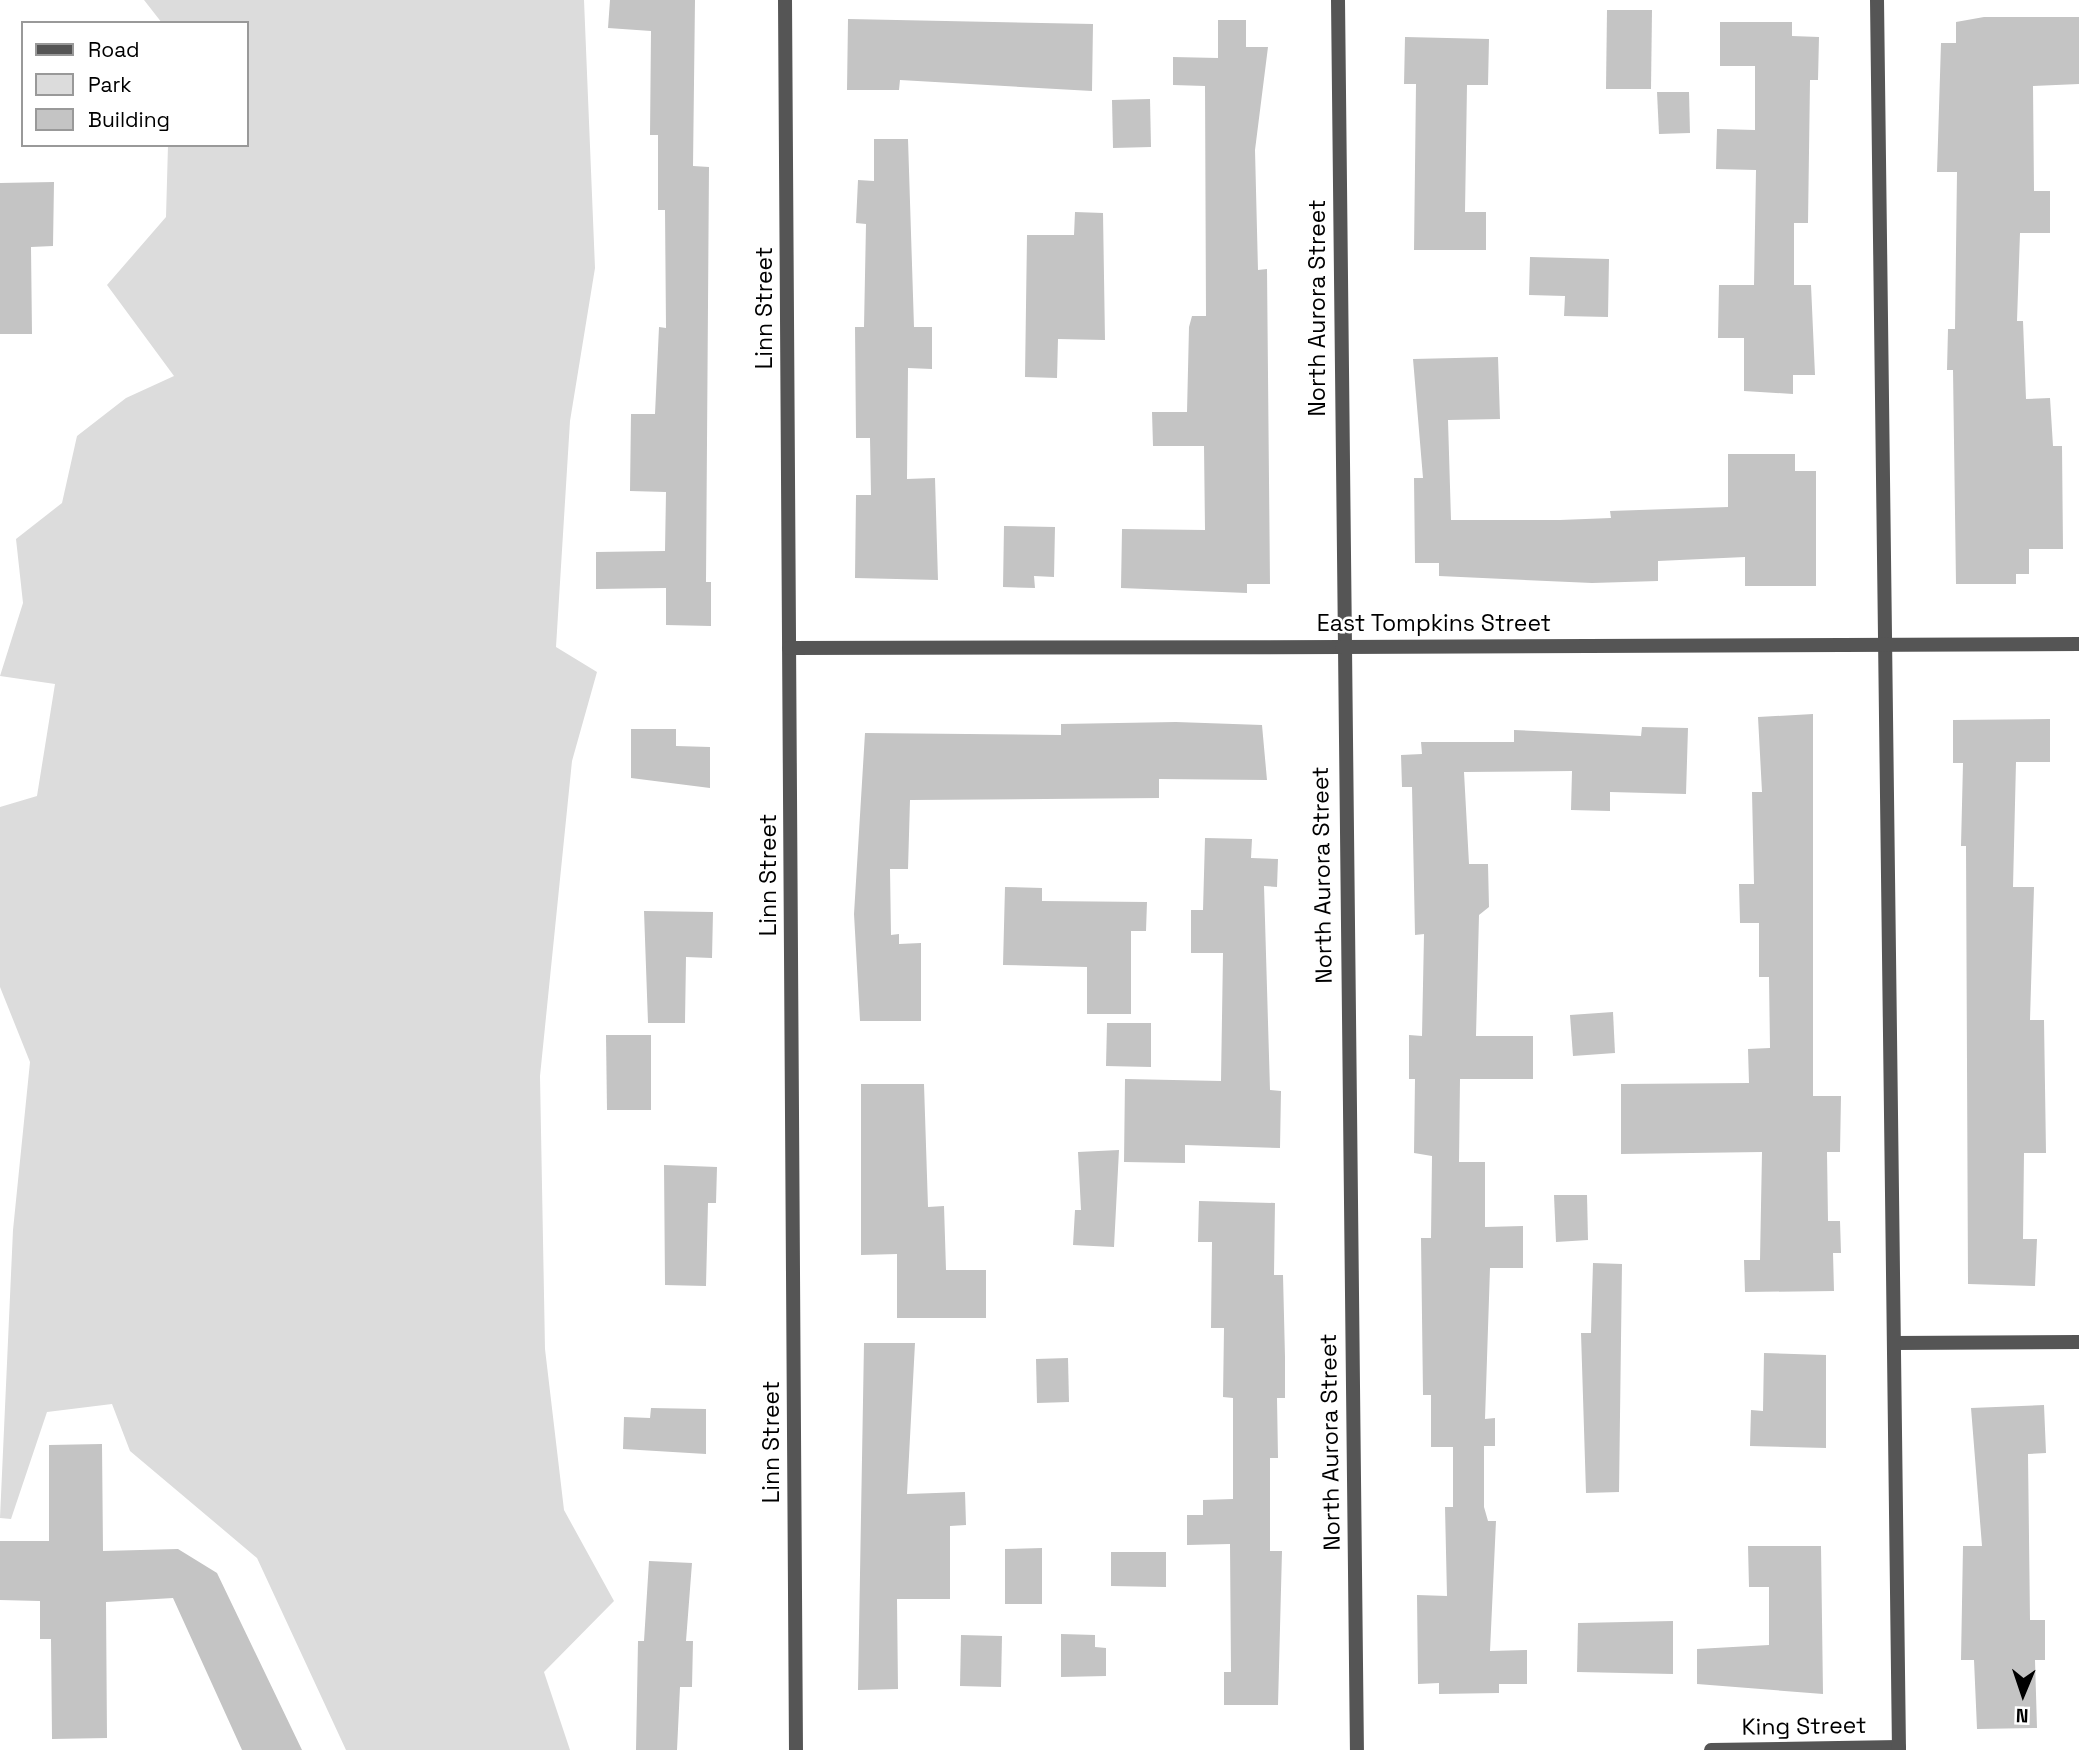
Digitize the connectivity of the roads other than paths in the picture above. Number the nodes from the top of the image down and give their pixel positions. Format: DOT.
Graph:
graph roads {
  1 [pos="785,0"];
  2 [pos="1338,0"];
  3 [pos="1877,0"];
  4 [pos="1884,645"];
  5 [pos="2079,645"];
  6 [pos="1342,646"];
  7 [pos="789,648"];
  8 [pos="2079,1342"];
  9 [pos="1894,1343"];
  10 [pos="1899,1748"];
  11 [pos="796,1750"];
  12 [pos="1357,1750"];
  13 [pos="1711,1750"];
  1 -- 7 [label="street, Linn Street"];
  2 -- 6 [label="street, North Aurora Street"];
  3 -- 4 [label="street"];
  4 -- 5 [label="street, East Tompkins Street"];
  4 -- 6 [label="street, East Tompkins Street"];
  4 -- 9 [label="street"];
  6 -- 7 [label="street, East Tompkins Street"];
  6 -- 12 [label="street, North Aurora Street"];
  7 -- 11 [label="street, Linn Street"];
  8 -- 9 [label="street"];
  9 -- 10 [label="street"];
  10 -- 13 [label="street, King Street"];
}
